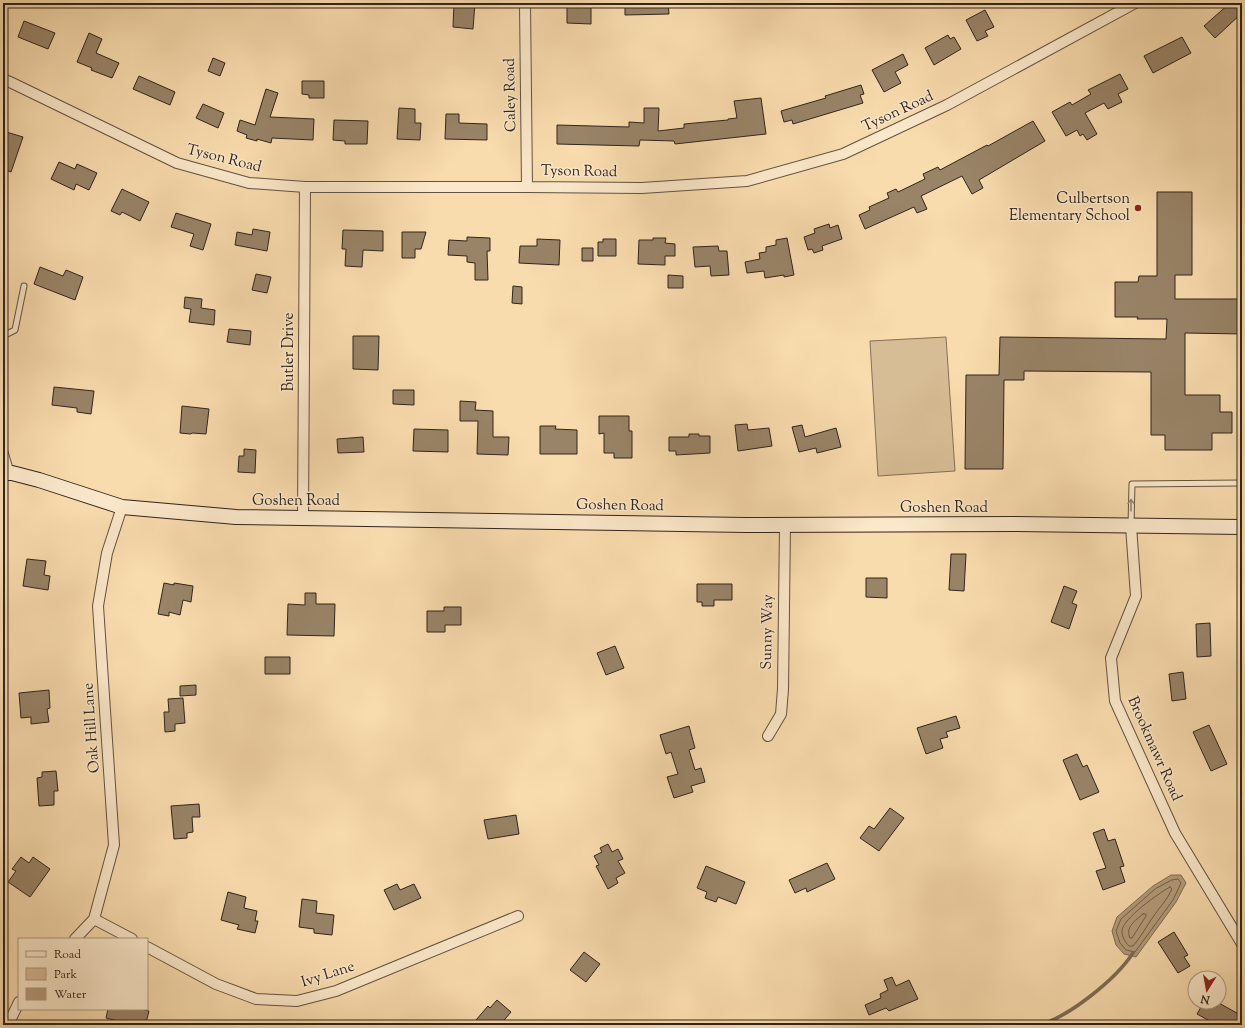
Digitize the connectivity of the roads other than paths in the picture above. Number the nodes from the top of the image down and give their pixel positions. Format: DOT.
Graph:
graph roads {
  1 [pos="525,3"];
  2 [pos="1135,3"];
  3 [pos="3,79"];
  4 [pos="527,186"];
  5 [pos="305,187"];
  6 [pos="24,286"];
  7 [pos="3,336"];
  8 [pos="3,445"];
  9 [pos="7,473"];
  10 [pos="1242,483"];
  11 [pos="122,507"];
  12 [pos="303,518"];
  13 [pos="785,525"];
  14 [pos="1131,526"];
  15 [pos="1242,527"];
  16 [pos="768,736"];
  17 [pos="518,916"];
  18 [pos="94,919"];
  19 [pos="76,938"];
  20 [pos="130,938"];
  21 [pos="1242,944"];
  22 [pos="148,948"];
  23 [pos="18,1004"];
  24 [pos="8,1025"];
  1 -- 4 [label="street, Caley Road"];
  2 -- 4 [label="street, Tyson Road"];
  3 -- 5 [label="street, Tyson Road"];
  4 -- 5 [label="street, Tyson Road"];
  5 -- 12 [label="street, Butler Drive"];
  6 -- 7 [label="lane"];
  8 -- 9 [label="lane"];
  9 -- 11 [label="street, Goshen Road"];
  14 -- 10 [label="lane, one-way"];
  11 -- 12 [label="street, Goshen Road"];
  11 -- 18 [label="street, Oak Hill Lane"];
  12 -- 13 [label="street, Goshen Road"];
  13 -- 14 [label="street, Goshen Road"];
  13 -- 16 [label="street, Sunny Way"];
  14 -- 15 [label="street, Goshen Road"];
  14 -- 21 [label="street, Brookmawr Road"];
  17 -- 22 [label="street, Ivy Lane"];
  18 -- 19 [label="street, Oak Hill Lane"];
  18 -- 20 [label="street"];
  23 -- 24 [label="street"];
}
